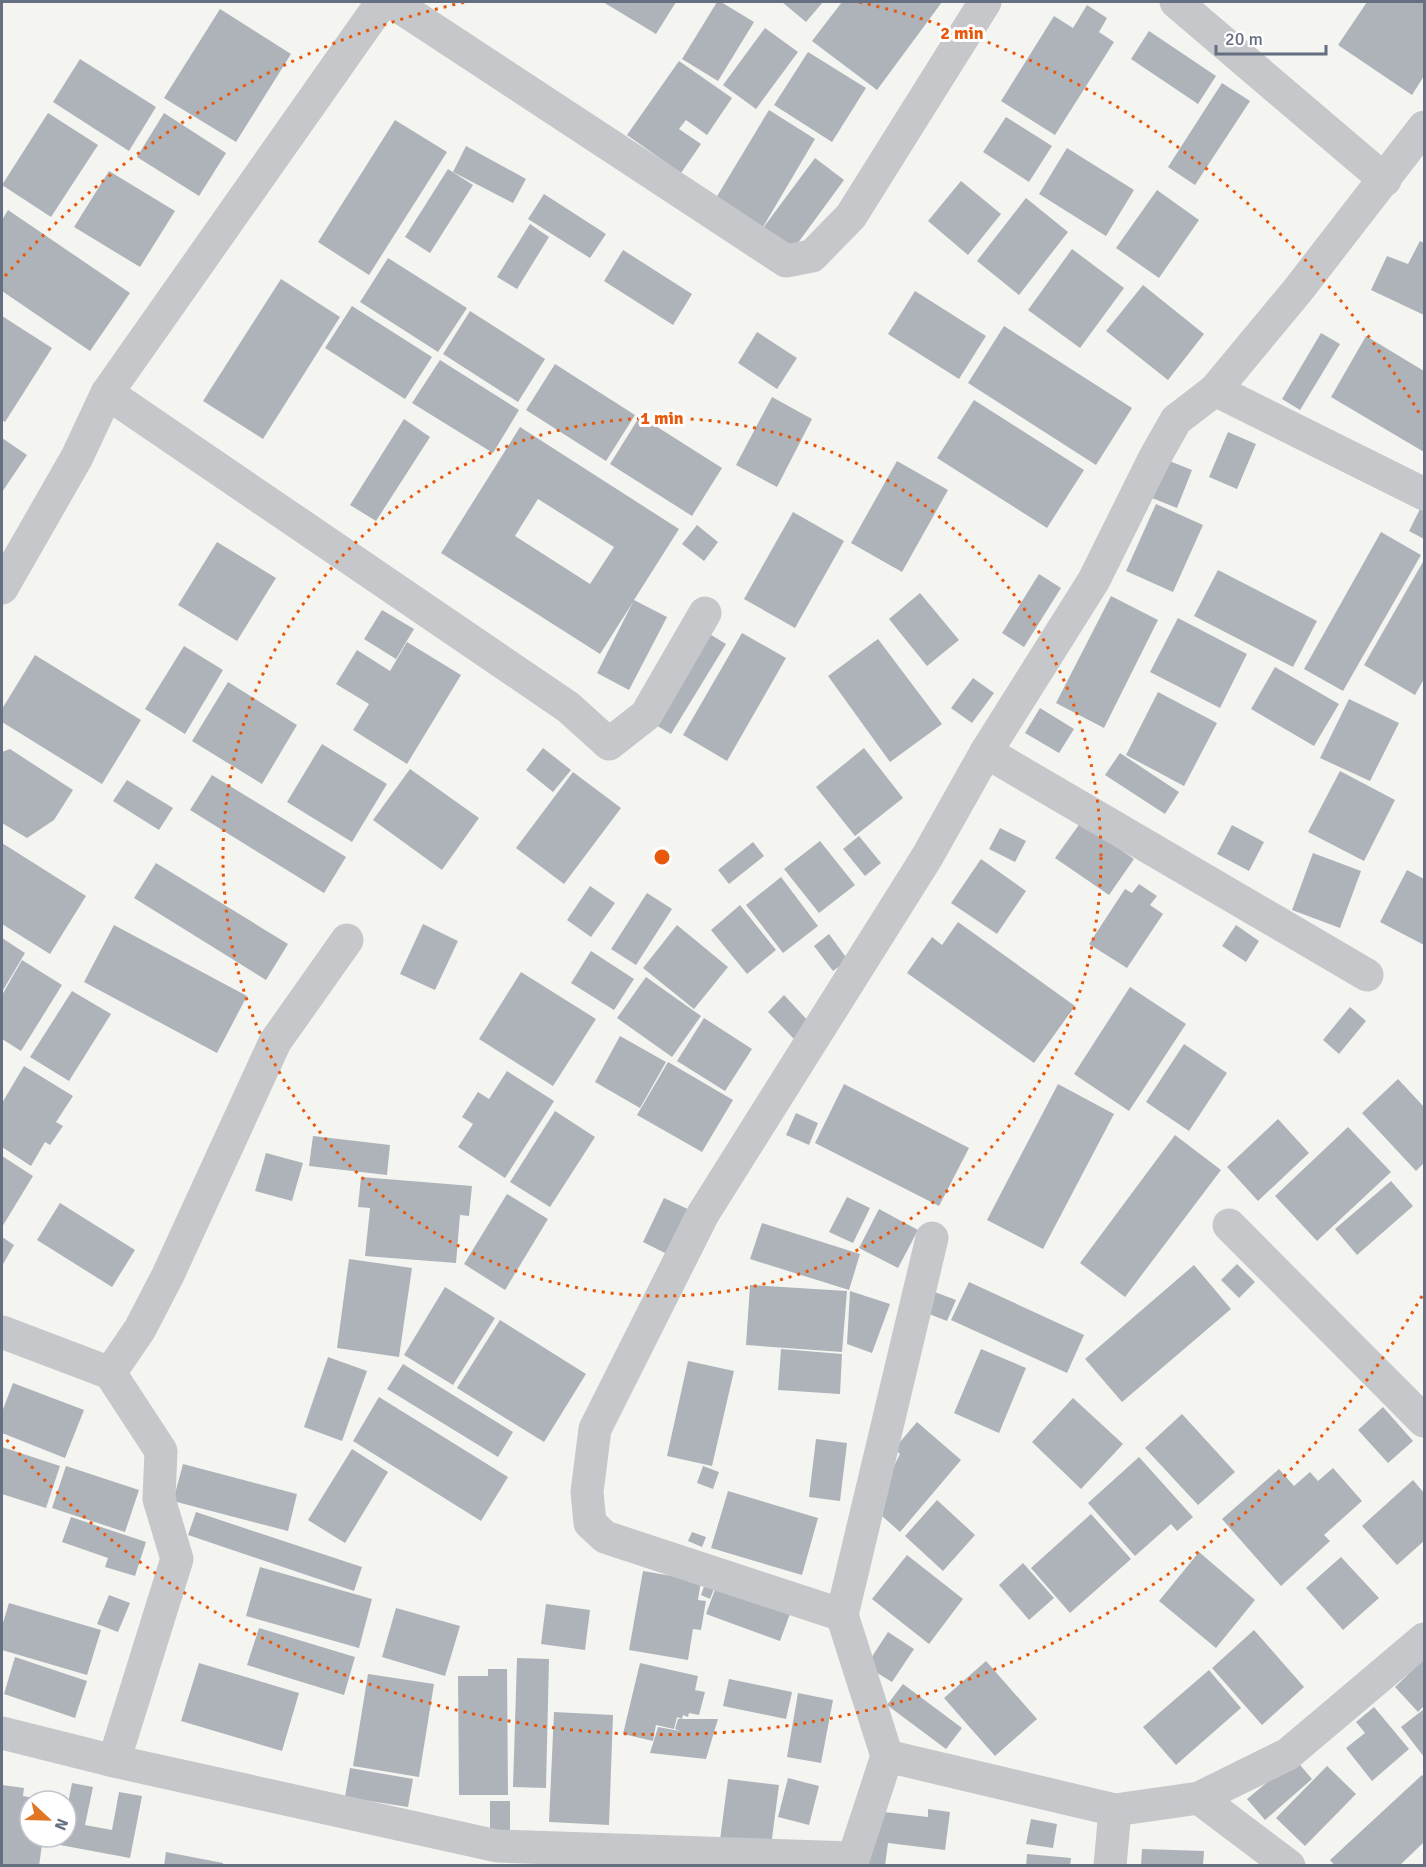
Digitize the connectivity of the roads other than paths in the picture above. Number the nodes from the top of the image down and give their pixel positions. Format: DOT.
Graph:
graph roads {
  1 [pos="382,2"];
  2 [pos="392,2"];
  3 [pos="985,2"];
  4 [pos="1176,2"];
  5 [pos="1425,127"];
  6 [pos="1384,180"];
  7 [pos="1215,390"];
  8 [pos="107,393"];
  9 [pos="1425,494"];
  10 [pos="2,588"];
  11 [pos="705,613"];
  12 [pos="987,752"];
  13 [pos="347,940"];
  14 [pos="1367,975"];
  15 [pos="1229,1225"];
  16 [pos="932,1238"];
  17 [pos="2,1332"];
  18 [pos="110,1373"];
  19 [pos="1425,1421"];
  20 [pos="842,1615"];
  21 [pos="1425,1639"];
  22 [pos="2,1733"];
  23 [pos="887,1756"];
  24 [pos="114,1761"];
  25 [pos="1200,1798"];
  26 [pos="1115,1810"];
  27 [pos="852,1862"];
  28 [pos="1110,1866"];
  29 [pos="1289,1866"];
  1 -- 8 [label="street"];
  2 -- 3 [label="street"];
  4 -- 6 [label="street"];
  5 -- 6 [label="street"];
  6 -- 7 [label="street"];
  7 -- 9 [label="street"];
  7 -- 12 [label="street"];
  8 -- 10 [label="street"];
  8 -- 11 [label="street"];
  12 -- 14 [label="street"];
  12 -- 20 [label="street"];
  13 -- 18 [label="street"];
  15 -- 19 [label="street"];
  16 -- 20 [label="street"];
  17 -- 18 [label="street"];
  18 -- 24 [label="street"];
  20 -- 23 [label="street"];
  21 -- 25 [label="street"];
  22 -- 24 [label="street"];
  23 -- 26 [label="street"];
  23 -- 27 [label="street"];
  24 -- 27 [label="street"];
  25 -- 26 [label="street"];
  25 -- 29 [label="street"];
  26 -- 28 [label="street"];
}
